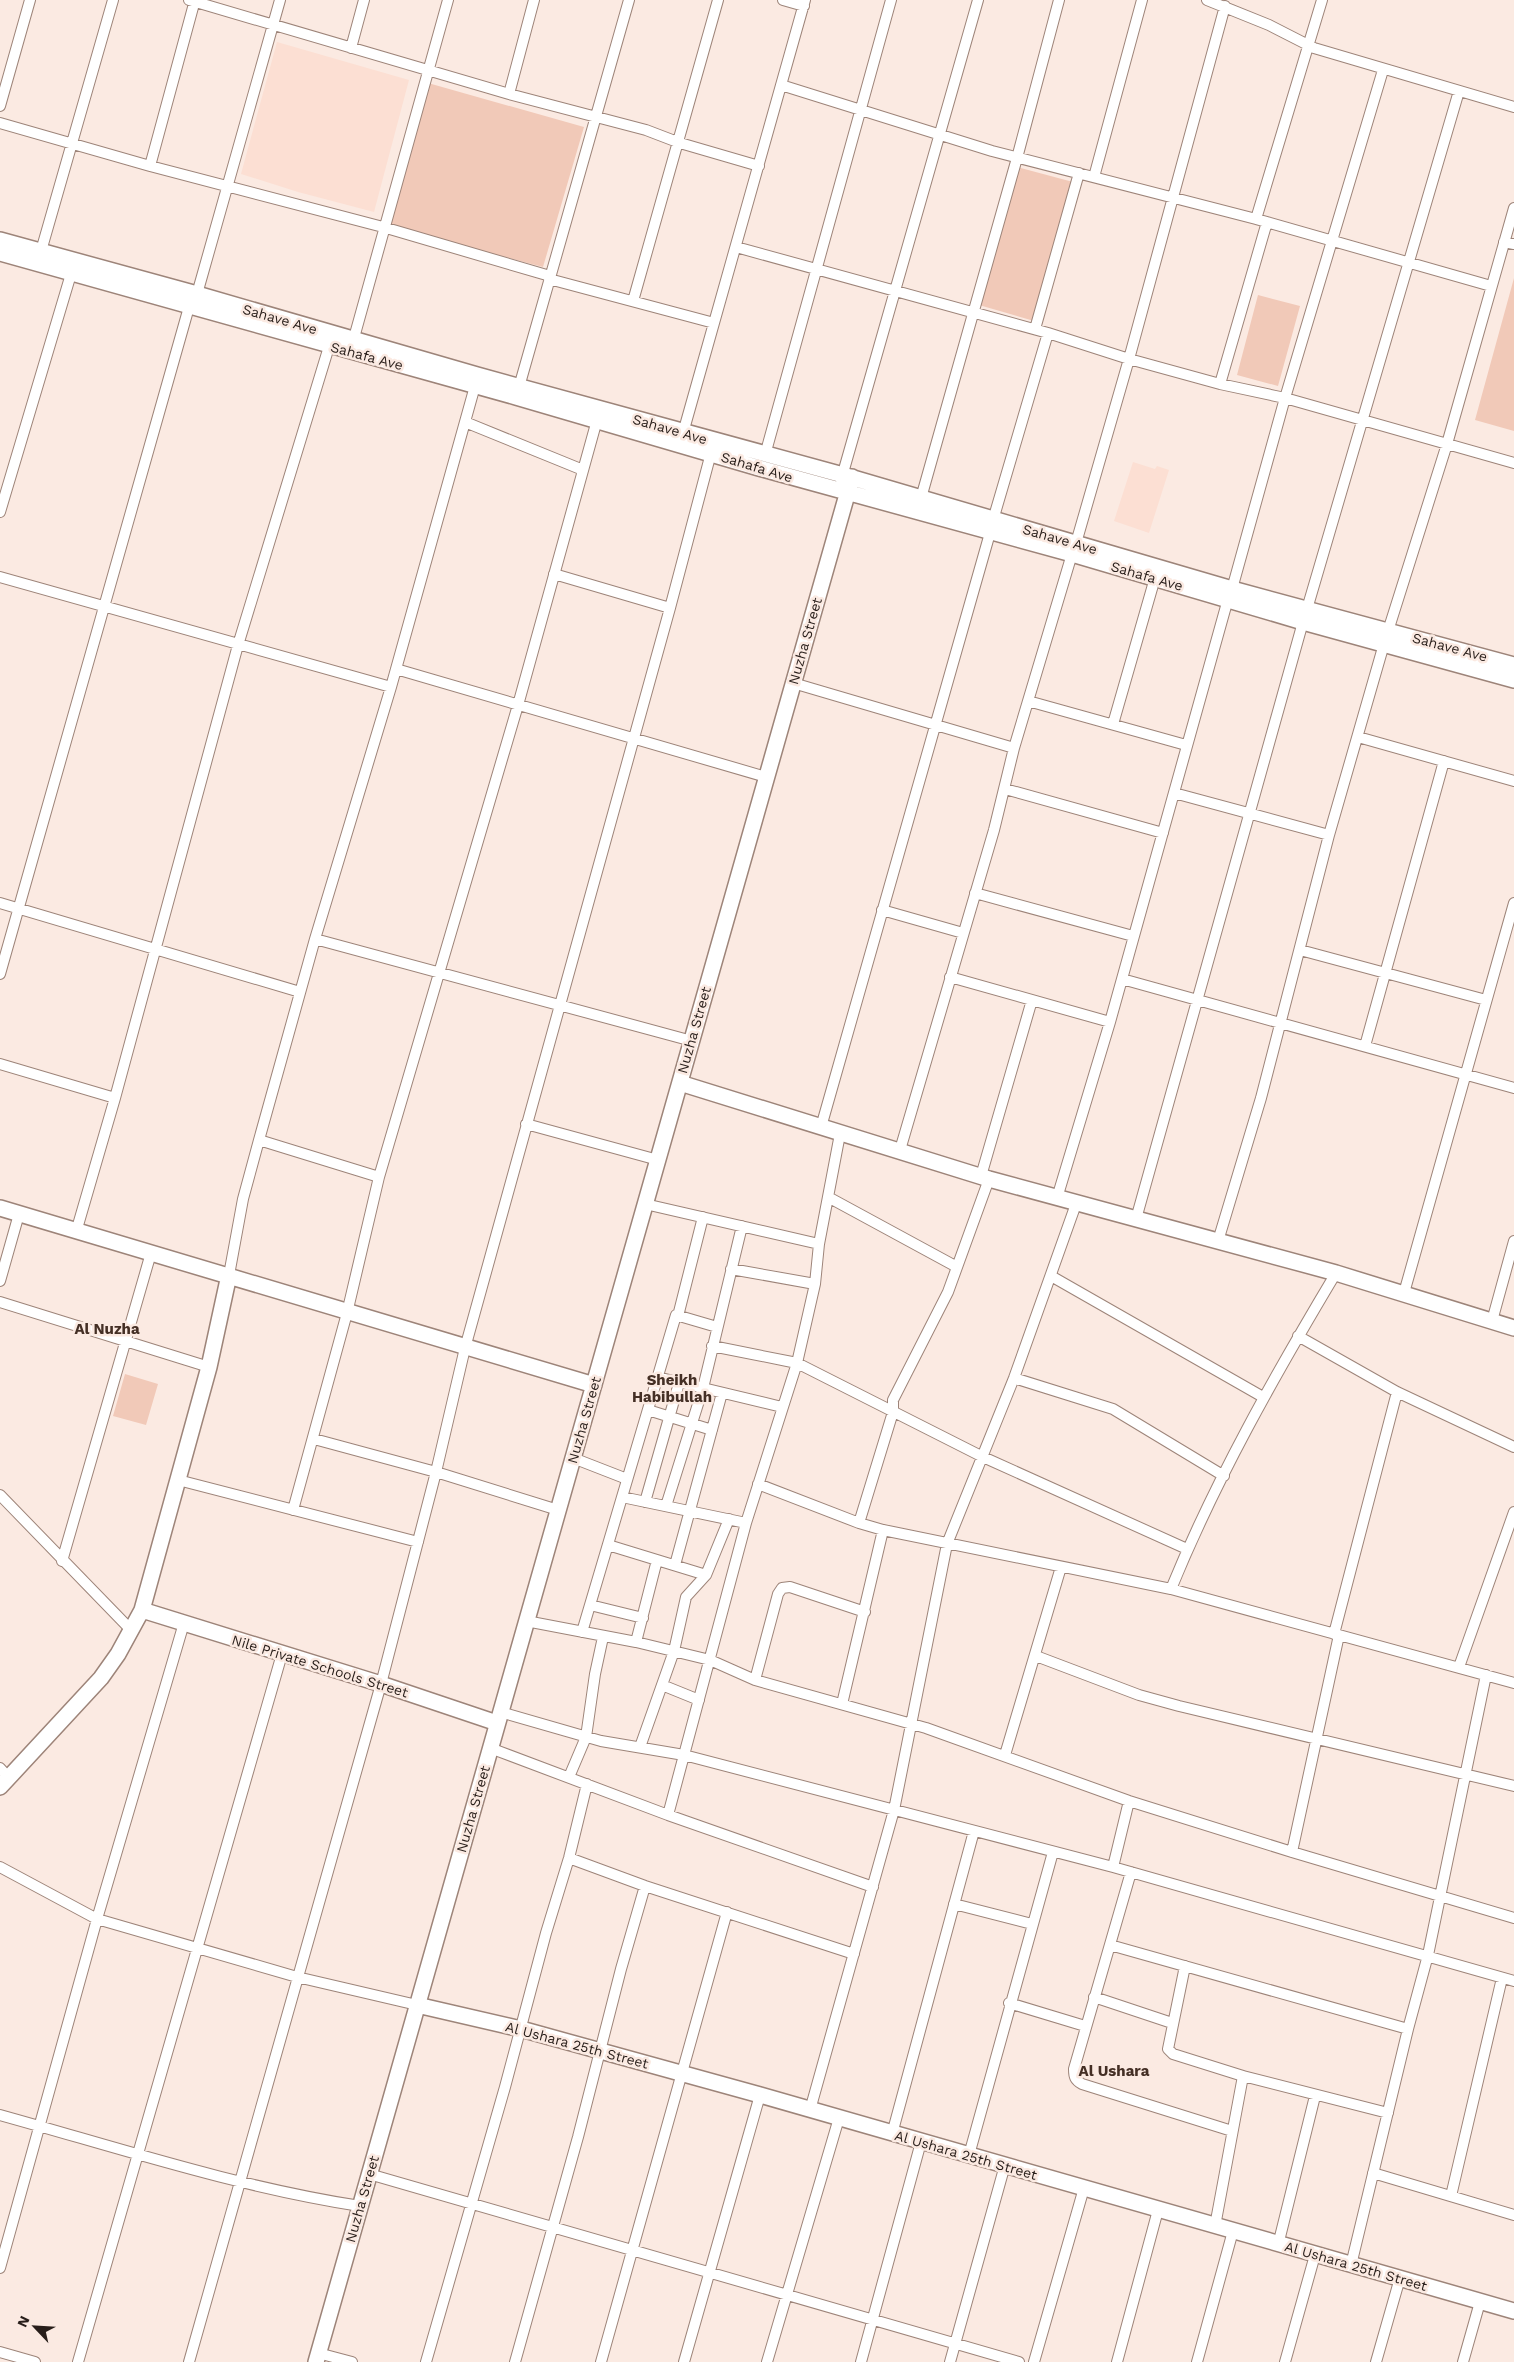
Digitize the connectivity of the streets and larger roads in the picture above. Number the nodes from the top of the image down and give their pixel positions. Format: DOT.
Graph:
graph roads {
  1 [pos="30,0"];
  2 [pos="113,0"];
  3 [pos="280,0"];
  4 [pos="364,0"];
  5 [pos="448,0"];
  6 [pos="534,0"];
  7 [pos="629,0"];
  8 [pos="718,0"];
  9 [pos="783,0"];
  10 [pos="891,0"];
  11 [pos="978,0"];
  12 [pos="1059,0"];
  13 [pos="1142,0"];
  14 [pos="1207,0"];
  15 [pos="1322,0"];
  16 [pos="193,1"];
  17 [pos="805,3"];
  18 [pos="1225,6"];
  19 [pos="273,25"];
  20 [pos="1308,45"];
  21 [pos="351,48"];
  22 [pos="1383,70"];
  23 [pos="428,71"];
  24 [pos="781,85"];
  25 [pos="1458,91"];
  26 [pos="509,94"];
  27 [pos="0,106"];
  28 [pos="1514,107"];
  29 [pos="860,109"];
  30 [pos="596,117"];
  31 [pos="0,123"];
  32 [pos="940,135"];
  33 [pos="680,143"];
  34 [pos="73,145"];
  35 [pos="1017,158"];
  36 [pos="150,166"];
  37 [pos="759,166"];
  38 [pos="1079,173"];
  39 [pos="1094,177"];
  40 [pos="226,186"];
  41 [pos="1173,198"];
  42 [pos="1514,208"];
  43 [pos="1256,219"];
  44 [pos="1267,222"];
  45 [pos="383,227"];
  46 [pos="0,240"];
  47 [pos="1332,241"];
  48 [pos="1509,243"];
  49 [pos="736,247"];
  50 [pos="41,251"];
  51 [pos="0,253"];
  52 [pos="1409,263"];
  53 [pos="816,269"];
  54 [pos="71,274"];
  55 [pos="549,277"];
  56 [pos="1491,286"];
  57 [pos="896,291"];
  58 [pos="193,300"];
  59 [pos="633,301"];
  60 [pos="974,313"];
  61 [pos="714,323"];
  62 [pos="1035,329"];
  63 [pos="1048,333"];
  64 [pos="331,340"];
  65 [pos="352,345"];
  66 [pos="1129,359"];
  67 [pos="1220,384"];
  68 [pos="475,386"];
  69 [pos="519,387"];
  70 [pos="1285,398"];
  71 [pos="597,420"];
  72 [pos="1362,421"];
  73 [pos="465,422"];
  74 [pos="683,433"];
  75 [pos="1446,444"];
  76 [pos="711,453"];
  77 [pos="766,455"];
  78 [pos="1514,464"];
  79 [pos="583,470"];
  80 [pos="847,476"];
  81 [pos="842,492"];
  82 [pos="920,498"];
  83 [pos="0,512"];
  84 [pos="992,526"];
  85 [pos="1074,549"];
  86 [pos="554,574"];
  87 [pos="0,577"];
  88 [pos="1155,578"];
  89 [pos="1230,594"];
  90 [pos="103,607"];
  91 [pos="670,608"];
  92 [pos="1305,615"];
  93 [pos="1386,637"];
  94 [pos="238,645"];
  95 [pos="1514,664"];
  96 [pos="396,669"];
  97 [pos="1514,680"];
  98 [pos="793,683"];
  99 [pos="391,687"];
  100 [pos="1028,701"];
  101 [pos="518,705"];
  102 [pos="1112,724"];
  103 [pos="934,725"];
  104 [pos="1358,737"];
  105 [pos="634,738"];
  106 [pos="1186,745"];
  107 [pos="1014,748"];
  108 [pos="1444,761"];
  109 [pos="766,777"];
  110 [pos="1514,781"];
  111 [pos="1005,789"];
  112 [pos="1174,793"];
  113 [pos="1250,813"];
  114 [pos="1163,833"];
  115 [pos="1329,835"];
  116 [pos="975,893"];
  117 [pos="0,903"];
  118 [pos="1514,904"];
  119 [pos="19,909"];
  120 [pos="882,910"];
  121 [pos="963,933"];
  122 [pos="1133,936"];
  123 [pos="315,938"];
  124 [pos="154,949"];
  125 [pos="1300,950"];
  126 [pos="440,973"];
  127 [pos="1384,973"];
  128 [pos="0,974"];
  129 [pos="950,977"];
  130 [pos="1122,979"];
  131 [pos="300,992"];
  132 [pos="1032,1000"];
  133 [pos="1199,1000"];
  134 [pos="1486,1000"];
  135 [pos="558,1005"];
  136 [pos="1110,1022"];
  137 [pos="1282,1023"];
  138 [pos="692,1041"];
  139 [pos="1365,1046"];
  140 [pos="0,1064"];
  141 [pos="1466,1075"];
  142 [pos="680,1083"];
  143 [pos="1514,1088"];
  144 [pos="115,1098"];
  145 [pos="526,1124"];
  146 [pos="821,1127"];
  147 [pos="840,1134"];
  148 [pos="258,1140"];
  149 [pos="900,1150"];
  150 [pos="658,1160"];
  151 [pos="379,1177"];
  152 [pos="985,1177"];
  153 [pos="828,1197"];
  154 [pos="1057,1198"];
  155 [pos="645,1204"];
  156 [pos="1076,1204"];
  157 [pos="0,1208"];
  158 [pos="19,1214"];
  159 [pos="703,1217"];
  160 [pos="1136,1220"];
  161 [pos="742,1226"];
  162 [pos="76,1232"];
  163 [pos="1218,1241"];
  164 [pos="1514,1241"];
  165 [pos="819,1244"];
  166 [pos="151,1253"];
  167 [pos="957,1267"];
  168 [pos="731,1269"];
  169 [pos="1336,1273"];
  170 [pos="229,1275"];
  171 [pos="1051,1276"];
  172 [pos="0,1281"];
  173 [pos="815,1284"];
  174 [pos="1404,1293"];
  175 [pos="0,1302"];
  176 [pos="347,1313"];
  177 [pos="678,1316"];
  178 [pos="1492,1321"];
  179 [pos="717,1327"];
  180 [pos="1514,1328"];
  181 [pos="1298,1336"];
  182 [pos="126,1340"];
  183 [pos="712,1346"];
  184 [pos="465,1348"];
  185 [pos="797,1363"];
  186 [pos="209,1367"];
  187 [pos="657,1377"];
  188 [pos="1014,1378"];
  189 [pos="679,1383"];
  190 [pos="594,1385"];
  191 [pos="703,1388"];
  192 [pos="1397,1392"];
  193 [pos="722,1393"];
  194 [pos="1263,1397"];
  195 [pos="782,1408"];
  196 [pos="648,1410"];
  197 [pos="893,1412"];
  198 [pos="670,1417"];
  199 [pos="692,1424"];
  200 [pos="712,1430"];
  201 [pos="314,1439"];
  202 [pos="1514,1447"];
  203 [pos="983,1457"];
  204 [pos="573,1458"];
  205 [pos="436,1472"];
  206 [pos="1224,1476"];
  207 [pos="627,1479"];
  208 [pos="178,1480"];
  209 [pos="758,1484"];
  210 [pos="0,1495"];
  211 [pos="622,1497"];
  212 [pos="645,1502"];
  213 [pos="666,1506"];
  214 [pos="293,1510"];
  215 [pos="558,1510"];
  216 [pos="689,1511"];
  217 [pos="1513,1519"];
  218 [pos="729,1520"];
  219 [pos="746,1523"];
  220 [pos="859,1523"];
  221 [pos="883,1530"];
  222 [pos="418,1542"];
  223 [pos="947,1544"];
  224 [pos="608,1545"];
  225 [pos="1188,1549"];
  226 [pos="658,1560"];
  227 [pos="62,1561"];
  228 [pos="675,1565"];
  229 [pos="1061,1567"];
  230 [pos="706,1574"];
  231 [pos="1171,1589"];
  232 [pos="590,1605"];
  233 [pos="142,1610"];
  234 [pos="865,1612"];
  235 [pos="643,1618"];
  236 [pos="526,1621"];
  237 [pos="184,1623"];
  238 [pos="132,1631"];
  239 [pos="582,1632"];
  240 [pos="1336,1634"];
  241 [pos="603,1637"];
  242 [pos="636,1642"];
  243 [pos="674,1651"];
  244 [pos="282,1654"];
  245 [pos="1036,1656"];
  246 [pos="710,1660"];
  247 [pos="1459,1667"];
  248 [pos="1486,1675"];
  249 [pos="755,1680"];
  250 [pos="1514,1683"];
  251 [pos="381,1684"];
  252 [pos="662,1685"];
  253 [pos="699,1700"];
  254 [pos="842,1704"];
  255 [pos="499,1718"];
  256 [pos="912,1724"];
  257 [pos="586,1737"];
  258 [pos="1315,1737"];
  259 [pos="490,1748"];
  260 [pos="640,1748"];
  261 [pos="684,1754"];
  262 [pos="1005,1755"];
  263 [pos="1464,1774"];
  264 [pos="568,1777"];
  265 [pos="3,1778"];
  266 [pos="587,1784"];
  267 [pos="1514,1786"];
  268 [pos="1129,1801"];
  269 [pos="894,1810"];
  270 [pos="668,1814"];
  271 [pos="974,1830"];
  272 [pos="1053,1852"];
  273 [pos="1292,1852"];
  274 [pos="569,1858"];
  275 [pos="1113,1866"];
  276 [pos="1,1871"];
  277 [pos="1131,1872"];
  278 [pos="645,1886"];
  279 [pos="873,1887"];
  280 [pos="1441,1897"];
  281 [pos="954,1904"];
  282 [pos="727,1912"];
  283 [pos="1514,1918"];
  284 [pos="97,1919"];
  285 [pos="1032,1924"];
  286 [pos="1110,1945"];
  287 [pos="199,1948"];
  288 [pos="854,1954"];
  289 [pos="1428,1955"];
  290 [pos="1185,1966"];
  291 [pos="297,1977"];
  292 [pos="1502,1978"];
  293 [pos="1514,1981"];
  294 [pos="1094,1997"];
  295 [pos="1009,2003"];
  296 [pos="417,2006"];
  297 [pos="1172,2023"];
  298 [pos="1085,2026"];
  299 [pos="521,2029"];
  300 [pos="1408,2029"];
  301 [pos="600,2051"];
  302 [pos="682,2074"];
  303 [pos="1243,2076"];
  304 [pos="760,2095"];
  305 [pos="1315,2096"];
  306 [pos="810,2110"];
  307 [pos="1388,2113"];
  308 [pos="0,2115"];
  309 [pos="839,2118"];
  310 [pos="39,2126"];
  311 [pos="1232,2131"];
  312 [pos="892,2134"];
  313 [pos="921,2142"];
  314 [pos="138,2154"];
  315 [pos="969,2155"];
  316 [pos="1004,2165"];
  317 [pos="369,2174"];
  318 [pos="1373,2174"];
  319 [pos="238,2183"];
  320 [pos="1084,2188"];
  321 [pos="1451,2196"];
  322 [pos="472,2204"];
  323 [pos="360,2206"];
  324 [pos="1158,2210"];
  325 [pos="1514,2215"];
  326 [pos="1215,2226"];
  327 [pos="552,2227"];
  328 [pos="1233,2231"];
  329 [pos="1278,2245"];
  330 [pos="632,2250"];
  331 [pos="1315,2255"];
  332 [pos="1351,2265"];
  333 [pos="0,2268"];
  334 [pos="710,2274"];
  335 [pos="1400,2278"];
  336 [pos="786,2294"];
  337 [pos="1480,2302"];
  338 [pos="1514,2311"];
  339 [pos="873,2320"];
  340 [pos="955,2344"];
  341 [pos="0,2352"];
  342 [pos="317,2357"];
  343 [pos="35,2362"];
  344 [pos="78,2362"];
  345 [pos="189,2362"];
  346 [pos="352,2362"];
  347 [pos="426,2362"];
  348 [pos="515,2362"];
  349 [pos="601,2362"];
  350 [pos="684,2362"];
  351 [pos="766,2362"];
  352 [pos="861,2362"];
  353 [pos="950,2362"];
  354 [pos="1019,2362"];
  355 [pos="1034,2362"];
  356 [pos="1117,2362"];
  357 [pos="1197,2362"];
  358 [pos="1285,2362"];
  359 [pos="1376,2362"];
  360 [pos="1463,2362"];
  1 -- 27 [label="street"];
  2 -- 34 [label="street"];
  3 -- 19 [label="street"];
  4 -- 21 [label="street"];
  5 -- 23 [label="street"];
  6 -- 26 [label="street"];
  7 -- 30 [label="street"];
  8 -- 33 [label="street"];
  9 -- 17 [label="street"];
  10 -- 29 [label="street"];
  11 -- 32 [label="street"];
  12 -- 35 [label="street"];
  13 -- 39 [label="street"];
  14 -- 18 [label="street"];
  15 -- 20 [label="street"];
  16 -- 19 [label="street"];
  16 -- 36 [label="street"];
  17 -- 24 [label="street"];
  18 -- 20 [label="street"];
  18 -- 41 [label="street"];
  19 -- 21 [label="street"];
  19 -- 40 [label="street"];
  20 -- 22 [label="street"];
  20 -- 43 [label="street"];
  21 -- 23 [label="street"];
  22 -- 25 [label="street"];
  22 -- 47 [label="street"];
  23 -- 26 [label="street"];
  23 -- 45 [label="street"];
  24 -- 29 [label="street"];
  24 -- 37 [label="street"];
  25 -- 28 [label="street"];
  25 -- 52 [label="street"];
  26 -- 30 [label="street"];
  29 -- 32 [label="street"];
  29 -- 53 [label="street"];
  30 -- 33 [label="street"];
  30 -- 55 [label="street"];
  31 -- 34 [label="street"];
  32 -- 35 [label="street"];
  32 -- 57 [label="street"];
  33 -- 37 [label="street"];
  33 -- 59 [label="street"];
  34 -- 36 [label="street"];
  34 -- 50 [label="street"];
  35 -- 38 [label="street"];
  35 -- 60 [label="street"];
  36 -- 40 [label="street"];
  37 -- 49 [label="street"];
  38 -- 39 [label="street"];
  38 -- 62 [label="street"];
  39 -- 41 [label="street"];
  40 -- 45 [label="street"];
  40 -- 58 [label="street"];
  41 -- 43 [label="street"];
  41 -- 66 [label="street"];
  42 -- 48 [label="street"];
  43 -- 44 [label="street"];
  44 -- 47 [label="street"];
  44 -- 67 [label="street"];
  45 -- 55 [label="street"];
  45 -- 65 [label="street"];
  46 -- 50 [label="street, Sahave Ave"];
  47 -- 52 [label="street"];
  47 -- 70 [label="street"];
  48 -- 56 [label="street"];
  49 -- 53 [label="street"];
  49 -- 61 [label="street"];
  50 -- 58 [label="street, Sahave Ave"];
  51 -- 54 [label="street"];
  52 -- 56 [label="street"];
  52 -- 72 [label="street"];
  53 -- 57 [label="street"];
  53 -- 77 [label="street"];
  54 -- 58 [label="street"];
  54 -- 83 [label="street"];
  55 -- 59 [label="street"];
  55 -- 69 [label="street"];
  56 -- 75 [label="street"];
  57 -- 60 [label="street"];
  57 -- 80 [label="street"];
  58 -- 64 [label="street, Sahave Ave"];
  58 -- 90 [label="street"];
  59 -- 61 [label="street"];
  60 -- 62 [label="street"];
  60 -- 82 [label="street"];
  61 -- 74 [label="street"];
  62 -- 63 [label="street"];
  63 -- 66 [label="street"];
  63 -- 84 [label="street"];
  64 -- 65 [label="street, Sahave Ave"];
  64 -- 94 [label="street"];
  65 -- 68 [label="street, Sahafa Ave"];
  65 -- 69 [label="street, Sahave Ave"];
  66 -- 67 [label="street"];
  66 -- 85 [label="street"];
  67 -- 70 [label="street"];
  68 -- 71 [label="street, Sahafa Ave"];
  68 -- 73 [label="street"];
  69 -- 74 [label="street, Sahave Ave"];
  70 -- 72 [label="street"];
  70 -- 89 [label="street"];
  71 -- 76 [label="street, Sahafa Ave"];
  71 -- 79 [label="street"];
  72 -- 75 [label="street"];
  72 -- 92 [label="street"];
  73 -- 79 [label="street"];
  73 -- 96 [label="street"];
  74 -- 77 [label="street, Sahave Ave"];
  75 -- 78 [label="street"];
  75 -- 93 [label="street"];
  76 -- 81 [label="street, Sahafa Ave"];
  76 -- 91 [label="street"];
  77 -- 80 [label="street, Sahave Ave"];
  79 -- 86 [label="street"];
  80 -- 81 [label="street, Nuzha Street"];
  80 -- 82 [label="street, Sahave Ave"];
  81 -- 84 [label="street, Sahafa Ave"];
  81 -- 98 [label="street, Nuzha Street"];
  82 -- 84 [label="street, Sahave Ave"];
  84 -- 85 [label="street, Sahave Ave"];
  84 -- 103 [label="street"];
  85 -- 88 [label="street, Sahafa Ave"];
  85 -- 89 [label="street, Sahave Ave"];
  85 -- 100 [label="street"];
  86 -- 91 [label="street"];
  86 -- 101 [label="street"];
  87 -- 90 [label="street"];
  88 -- 89 [label="street, Sahafa Ave"];
  88 -- 102 [label="street"];
  89 -- 92 [label="street, Sahave Ave"];
  89 -- 106 [label="street"];
  90 -- 94 [label="street"];
  90 -- 119 [label="street"];
  91 -- 105 [label="street"];
  92 -- 93 [label="street, Sahave Ave"];
  92 -- 113 [label="street"];
  93 -- 95 [label="street, Sahave Ave"];
  93 -- 97 [label="street"];
  93 -- 104 [label="street"];
  94 -- 99 [label="street"];
  94 -- 124 [label="street"];
  96 -- 99 [label="street"];
  96 -- 101 [label="street"];
  98 -- 103 [label="street"];
  98 -- 109 [label="street, Nuzha Street"];
  99 -- 123 [label="street"];
  100 -- 102 [label="street"];
  100 -- 107 [label="street"];
  101 -- 105 [label="street"];
  101 -- 126 [label="street"];
  102 -- 106 [label="street"];
  103 -- 107 [label="street"];
  103 -- 120 [label="street"];
  104 -- 108 [label="street"];
  104 -- 115 [label="street"];
  105 -- 109 [label="street"];
  105 -- 135 [label="street"];
  106 -- 112 [label="street"];
  107 -- 111 [label="street"];
  108 -- 110 [label="street"];
  108 -- 127 [label="street"];
  109 -- 138 [label="street, Nuzha Street"];
  111 -- 114 [label="street"];
  111 -- 116 [label="street"];
  112 -- 113 [label="street"];
  112 -- 114 [label="street"];
  113 -- 115 [label="street"];
  113 -- 133 [label="street"];
  114 -- 122 [label="street"];
  115 -- 125 [label="street"];
  116 -- 121 [label="street"];
  116 -- 122 [label="street"];
  117 -- 119 [label="street"];
  118 -- 134 [label="street"];
  119 -- 124 [label="street"];
  119 -- 128 [label="street"];
  120 -- 121 [label="street"];
  120 -- 146 [label="street"];
  121 -- 129 [label="street"];
  122 -- 130 [label="street"];
  123 -- 126 [label="street"];
  123 -- 131 [label="street"];
  124 -- 131 [label="street"];
  124 -- 144 [label="street"];
  125 -- 127 [label="street"];
  125 -- 137 [label="street"];
  126 -- 135 [label="street"];
  126 -- 151 [label="street"];
  127 -- 134 [label="street"];
  127 -- 139 [label="street"];
  129 -- 132 [label="street"];
  129 -- 149 [label="street"];
  130 -- 133 [label="street"];
  130 -- 136 [label="street"];
  131 -- 148 [label="street"];
  132 -- 136 [label="street"];
  132 -- 152 [label="street"];
  133 -- 137 [label="street"];
  133 -- 160 [label="street"];
  134 -- 141 [label="street"];
  135 -- 138 [label="street"];
  135 -- 145 [label="street"];
  136 -- 154 [label="street"];
  137 -- 139 [label="street"];
  137 -- 163 [label="street"];
  138 -- 142 [label="street, Nuzha Street"];
  139 -- 141 [label="street"];
  140 -- 144 [label="street"];
  141 -- 143 [label="street"];
  141 -- 174 [label="street"];
  142 -- 146 [label="street"];
  142 -- 150 [label="street, Nuzha Street"];
  144 -- 162 [label="street"];
  145 -- 150 [label="street"];
  145 -- 184 [label="street"];
  146 -- 147 [label="street"];
  147 -- 149 [label="street"];
  147 -- 153 [label="street"];
  148 -- 151 [label="street"];
  148 -- 170 [label="street"];
  149 -- 152 [label="street"];
  150 -- 155 [label="street, Nuzha Street"];
  151 -- 176 [label="street"];
  152 -- 154 [label="street"];
  152 -- 167 [label="street"];
  153 -- 165 [label="street"];
  153 -- 167 [label="street"];
  154 -- 156 [label="street"];
  155 -- 159 [label="street"];
  155 -- 190 [label="street, Nuzha Street"];
  156 -- 160 [label="street"];
  156 -- 171 [label="street"];
  157 -- 158 [label="street"];
  158 -- 162 [label="street"];
  158 -- 172 [label="street"];
  159 -- 161 [label="street"];
  159 -- 177 [label="street"];
  160 -- 163 [label="street"];
  161 -- 165 [label="street"];
  161 -- 168 [label="street"];
  162 -- 166 [label="street"];
  163 -- 169 [label="street"];
  164 -- 178 [label="street"];
  165 -- 173 [label="street"];
  166 -- 170 [label="street"];
  166 -- 182 [label="street"];
  167 -- 197 [label="street"];
  168 -- 173 [label="street"];
  168 -- 179 [label="street"];
  169 -- 174 [label="street"];
  169 -- 181 [label="street"];
  170 -- 176 [label="street"];
  170 -- 186 [label="street"];
  171 -- 188 [label="street"];
  171 -- 194 [label="street"];
  173 -- 185 [label="street"];
  174 -- 178 [label="street"];
  175 -- 182 [label="street"];
  176 -- 184 [label="street"];
  176 -- 201 [label="street"];
  177 -- 179 [label="street"];
  177 -- 187 [label="street"];
  178 -- 180 [label="street"];
  179 -- 183 [label="street"];
  181 -- 192 [label="street"];
  181 -- 194 [label="street"];
  182 -- 186 [label="street"];
  182 -- 227 [label="street"];
  183 -- 185 [label="street"];
  183 -- 191 [label="street"];
  184 -- 190 [label="street"];
  184 -- 205 [label="street"];
  185 -- 195 [label="street"];
  185 -- 197 [label="street"];
  186 -- 208 [label="street"];
  187 -- 189 [label="street"];
  187 -- 196 [label="street"];
  188 -- 203 [label="street"];
  188 -- 206 [label="street"];
  189 -- 191 [label="street"];
  189 -- 198 [label="street"];
  190 -- 204 [label="street, Nuzha Street"];
  191 -- 193 [label="street"];
  191 -- 199 [label="street"];
  192 -- 202 [label="street"];
  192 -- 240 [label="street"];
  193 -- 195 [label="street"];
  193 -- 200 [label="street"];
  194 -- 206 [label="street"];
  195 -- 209 [label="street"];
  196 -- 198 [label="street"];
  196 -- 207 [label="street"];
  197 -- 203 [label="street"];
  197 -- 220 [label="street"];
  198 -- 199 [label="street"];
  198 -- 212 [label="street"];
  199 -- 200 [label="street"];
  199 -- 213 [label="street"];
  200 -- 216 [label="street"];
  201 -- 205 [label="street"];
  201 -- 214 [label="street"];
  203 -- 223 [label="street"];
  203 -- 225 [label="street"];
  204 -- 207 [label="street"];
  204 -- 215 [label="street, Nuzha Street"];
  205 -- 215 [label="street"];
  205 -- 222 [label="street"];
  206 -- 225 [label="street"];
  207 -- 211 [label="street"];
  208 -- 214 [label="street"];
  208 -- 233 [label="street"];
  209 -- 219 [label="street"];
  209 -- 220 [label="street"];
  210 -- 227 [label="street"];
  211 -- 212 [label="street"];
  211 -- 224 [label="street"];
  212 -- 213 [label="street"];
  213 -- 216 [label="street"];
  214 -- 222 [label="street"];
  215 -- 236 [label="street, Nuzha Street"];
  216 -- 218 [label="street"];
  216 -- 228 [label="street"];
  217 -- 247 [label="street"];
  218 -- 219 [label="street"];
  218 -- 230 [label="street"];
  219 -- 246 [label="street"];
  220 -- 221 [label="street"];
  221 -- 223 [label="street"];
  221 -- 234 [label="street"];
  222 -- 251 [label="street"];
  223 -- 229 [label="street"];
  223 -- 256 [label="street"];
  224 -- 226 [label="street"];
  224 -- 232 [label="street"];
  225 -- 231 [label="street"];
  226 -- 228 [label="street"];
  226 -- 235 [label="street"];
  227 -- 238 [label="street"];
  228 -- 230 [label="street"];
  229 -- 231 [label="street"];
  229 -- 245 [label="street"];
  230 -- 243 [label="street"];
  231 -- 240 [label="street"];
  232 -- 235 [label="street"];
  232 -- 239 [label="street"];
  233 -- 237 [label="street, Nile Private Schools Street"];
  233 -- 238 [label="street"];
  234 -- 249 [label="street"];
  234 -- 254 [label="street"];
  235 -- 242 [label="street"];
  236 -- 239 [label="street"];
  236 -- 255 [label="street, Nuzha Street"];
  237 -- 244 [label="street, Nile Private Schools Street"];
  237 -- 284 [label="street"];
  238 -- 265 [label="street"];
  239 -- 241 [label="street"];
  240 -- 247 [label="street"];
  240 -- 258 [label="street"];
  241 -- 242 [label="street"];
  241 -- 257 [label="street"];
  242 -- 243 [label="street"];
  243 -- 246 [label="street"];
  243 -- 252 [label="street"];
  244 -- 251 [label="street, Nile Private Schools Street"];
  244 -- 287 [label="street"];
  245 -- 258 [label="street"];
  245 -- 262 [label="street"];
  246 -- 249 [label="street"];
  246 -- 253 [label="street"];
  247 -- 248 [label="street"];
  248 -- 250 [label="street"];
  248 -- 263 [label="street"];
  249 -- 254 [label="street"];
  251 -- 255 [label="street, Nile Private Schools Street"];
  251 -- 291 [label="street"];
  252 -- 253 [label="street"];
  252 -- 260 [label="street"];
  253 -- 261 [label="street"];
  254 -- 256 [label="street"];
  255 -- 257 [label="street"];
  255 -- 259 [label="street, Nuzha Street"];
  256 -- 262 [label="street"];
  256 -- 269 [label="street"];
  257 -- 260 [label="street"];
  257 -- 264 [label="street"];
  258 -- 263 [label="street"];
  258 -- 273 [label="street"];
  259 -- 264 [label="street"];
  259 -- 296 [label="street, Nuzha Street"];
  260 -- 261 [label="street"];
  261 -- 269 [label="street"];
  261 -- 270 [label="street"];
  262 -- 268 [label="street"];
  263 -- 267 [label="street"];
  263 -- 280 [label="street"];
  264 -- 266 [label="street"];
  266 -- 270 [label="street"];
  266 -- 274 [label="street"];
  268 -- 273 [label="street"];
  268 -- 275 [label="street"];
  269 -- 271 [label="street"];
  269 -- 279 [label="street"];
  270 -- 279 [label="street"];
  271 -- 272 [label="street"];
  271 -- 281 [label="street"];
  272 -- 275 [label="street"];
  272 -- 285 [label="street"];
  273 -- 280 [label="street"];
  274 -- 278 [label="street"];
  274 -- 299 [label="street"];
  275 -- 277 [label="street"];
  276 -- 284 [label="street"];
  277 -- 286 [label="street"];
  277 -- 289 [label="street"];
  278 -- 282 [label="street"];
  278 -- 301 [label="street"];
  279 -- 288 [label="street"];
  280 -- 283 [label="street"];
  280 -- 289 [label="street"];
  281 -- 285 [label="street"];
  281 -- 312 [label="street"];
  282 -- 288 [label="street"];
  282 -- 302 [label="street"];
  284 -- 287 [label="street"];
  284 -- 310 [label="street"];
  285 -- 295 [label="street"];
  286 -- 290 [label="street"];
  286 -- 294 [label="street"];
  287 -- 291 [label="street"];
  287 -- 314 [label="street"];
  288 -- 306 [label="street"];
  289 -- 292 [label="street"];
  289 -- 300 [label="street"];
  290 -- 297 [label="street"];
  290 -- 300 [label="street"];
  291 -- 296 [label="street"];
  291 -- 319 [label="street"];
  292 -- 293 [label="street"];
  292 -- 321 [label="street"];
  294 -- 297 [label="street"];
  294 -- 298 [label="street"];
  295 -- 298 [label="street"];
  295 -- 315 [label="street"];
  296 -- 299 [label="street, Al Ushara 25th Street"];
  296 -- 317 [label="street, Nuzha Street"];
  297 -- 303 [label="street"];
  298 -- 311 [label="street"];
  299 -- 301 [label="street, Al Ushara 25th Street"];
  299 -- 322 [label="street"];
  300 -- 307 [label="street"];
  301 -- 302 [label="street, Al Ushara 25th Street"];
  301 -- 327 [label="street"];
  302 -- 304 [label="street, Al Ushara 25th Street"];
  302 -- 330 [label="street"];
  303 -- 305 [label="street"];
  303 -- 311 [label="street"];
  304 -- 306 [label="street, Al Ushara 25th Street"];
  304 -- 334 [label="street"];
  305 -- 307 [label="street"];
  305 -- 329 [label="street"];
  306 -- 309 [label="street, Al Ushara 25th Street"];
  307 -- 318 [label="street"];
  308 -- 310 [label="street"];
  309 -- 312 [label="street, Al Ushara 25th Street"];
  309 -- 336 [label="street"];
  310 -- 314 [label="street"];
  310 -- 333 [label="street"];
  311 -- 326 [label="street"];
  312 -- 313 [label="street, Al Ushara 25th Street"];
  313 -- 315 [label="street, Al Ushara 25th Street"];
  313 -- 339 [label="street"];
  314 -- 319 [label="street"];
  314 -- 344 [label="street"];
  315 -- 316 [label="street, Al Ushara 25th Street"];
  316 -- 320 [label="street, Al Ushara 25th Street"];
  316 -- 340 [label="street"];
  317 -- 322 [label="street"];
  317 -- 323 [label="street, Nuzha Street"];
  318 -- 321 [label="street"];
  318 -- 332 [label="street"];
  319 -- 323 [label="street"];
  319 -- 345 [label="street"];
  320 -- 324 [label="street, Al Ushara 25th Street"];
  320 -- 355 [label="street"];
  321 -- 325 [label="street"];
  322 -- 327 [label="street"];
  322 -- 347 [label="street"];
  323 -- 342 [label="street, Nuzha Street"];
  324 -- 326 [label="street, Al Ushara 25th Street"];
  324 -- 356 [label="street"];
  326 -- 328 [label="street, Al Ushara 25th Street"];
  327 -- 330 [label="street"];
  327 -- 348 [label="street"];
  328 -- 329 [label="street, Al Ushara 25th Street"];
  328 -- 357 [label="street"];
  329 -- 331 [label="street, Al Ushara 25th Street"];
  330 -- 334 [label="street"];
  330 -- 349 [label="street"];
  331 -- 332 [label="street, Al Ushara 25th Street"];
  331 -- 358 [label="street"];
  332 -- 335 [label="street, Al Ushara 25th Street"];
  334 -- 336 [label="street"];
  334 -- 350 [label="street"];
  335 -- 337 [label="street, Al Ushara 25th Street"];
  335 -- 359 [label="street"];
  336 -- 339 [label="street"];
  336 -- 351 [label="street"];
  337 -- 338 [label="street, Al Ushara 25th Street"];
  337 -- 360 [label="street"];
  339 -- 340 [label="street"];
  339 -- 352 [label="street"];
  340 -- 353 [label="street"];
  340 -- 354 [label="street"];
  341 -- 343 [label="street"];
  342 -- 346 [label="street"];
}
